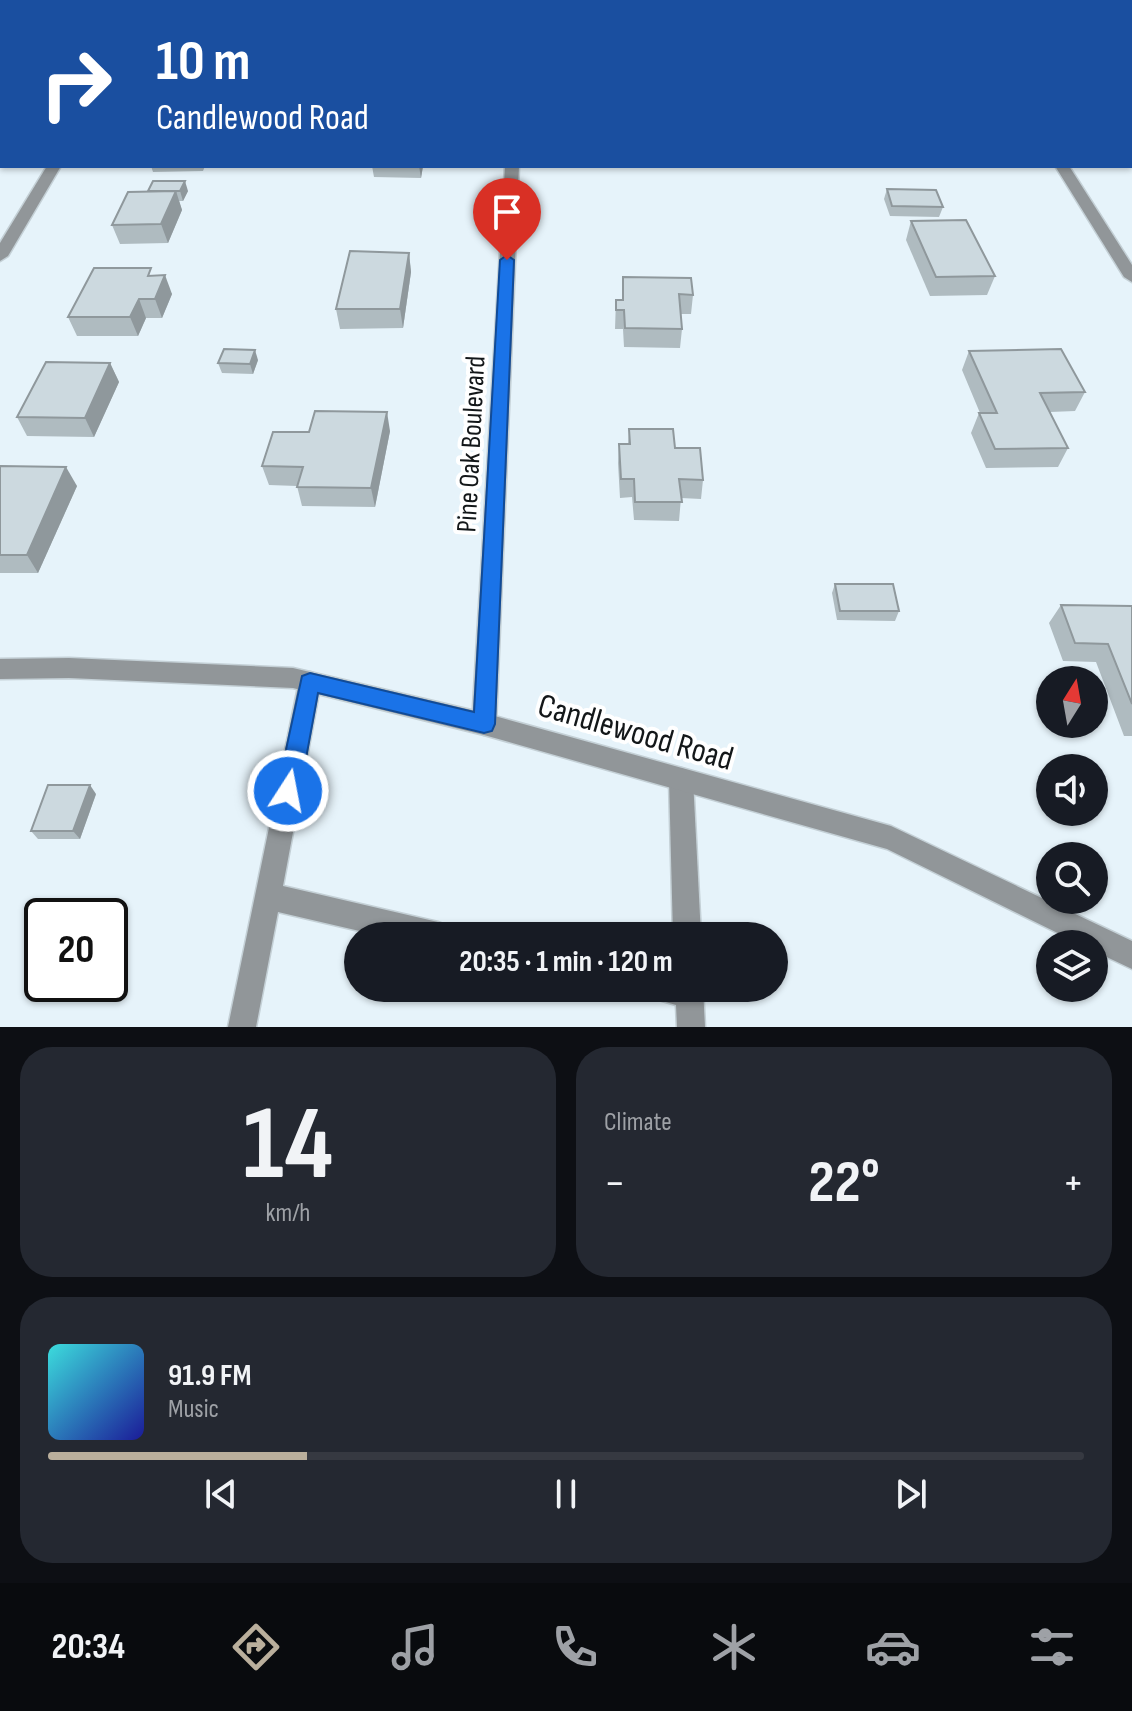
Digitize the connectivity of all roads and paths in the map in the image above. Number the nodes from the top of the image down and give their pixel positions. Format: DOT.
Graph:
graph roads {
  1 [pos="53,168"];
  2 [pos="512,168"];
  3 [pos="1063,168"];
  4 [pos="0,256"];
  5 [pos="1132,277"];
  6 [pos="0,669"];
  7 [pos="310,682"];
  8 [pos="484,724"];
  9 [pos="681,779"];
  10 [pos="268,896"];
  11 [pos="378,922"];
  12 [pos="686,922"];
  13 [pos="1132,955"];
  14 [pos="684,1002"];
  15 [pos="242,1027"];
  16 [pos="691,1027"];
  1 -- 4 [label="street"];
  2 -- 8 [label="street, Pine Oak Boulevard"];
  3 -- 5 [label="street"];
  6 -- 7 [label="street, Candlewood Road"];
  7 -- 8 [label="street, Candlewood Road"];
  7 -- 10 [label="street"];
  8 -- 9 [label="street, Candlewood Road"];
  9 -- 12 [label="street"];
  9 -- 13 [label="street, Candlewood Road"];
  10 -- 11 [label="street"];
  10 -- 15 [label="street"];
  14 -- 16 [label="street"];
}
